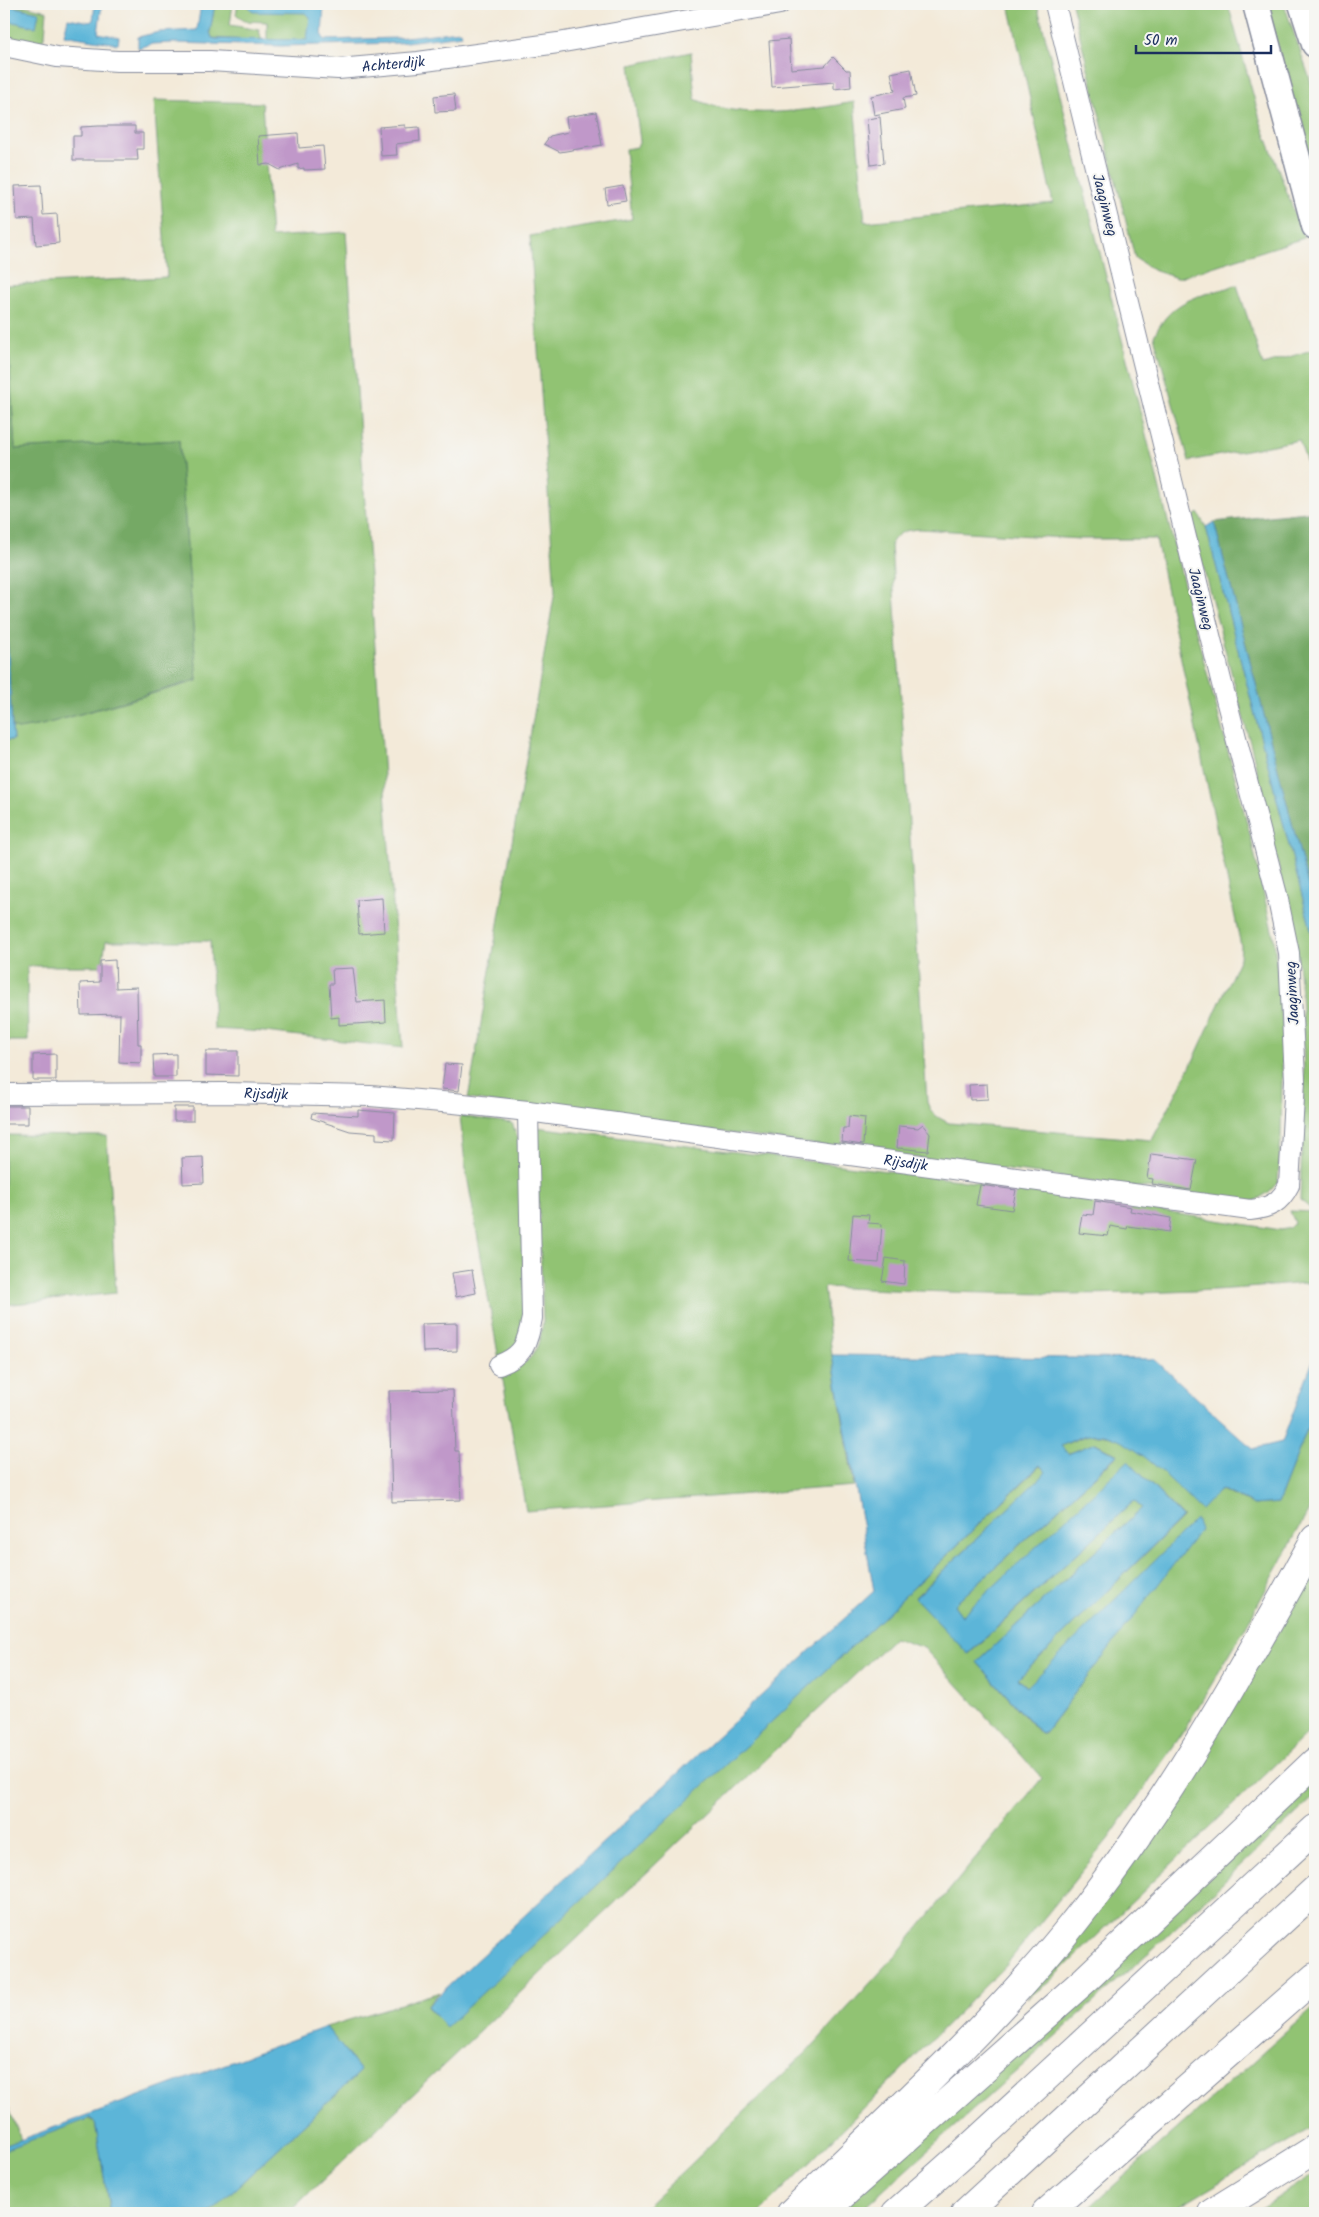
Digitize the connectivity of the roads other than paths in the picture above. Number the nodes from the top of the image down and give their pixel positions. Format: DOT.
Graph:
graph roads {
  1 [pos="780,4"];
  2 [pos="1055,4"];
  3 [pos="1256,4"];
  4 [pos="1302,4"];
  5 [pos="1315,44"];
  6 [pos="4,46"];
  7 [pos="1315,226"];
  8 [pos="4,1094"];
  9 [pos="528,1111"];
  10 [pos="1282,1198"];
  11 [pos="500,1365"];
  12 [pos="1315,1539"];
  13 [pos="1315,1762"];
  14 [pos="1315,1829"];
  15 [pos="1315,1890"];
  16 [pos="1315,1977"];
  17 [pos="1315,2149"];
  18 [pos="792,2213"];
  19 [pos="822,2213"];
  20 [pos="896,2213"];
  21 [pos="965,2213"];
  22 [pos="1046,2213"];
  23 [pos="1212,2213"];
  1 -- 6 [label="street, Achterdijk"];
  2 -- 10 [label="street, Jaaginweg"];
  3 -- 7 [label="main road"];
  4 -- 5 [label="main road"];
  8 -- 9 [label="street, Rijsdijk"];
  9 -- 10 [label="street, Rijsdijk"];
  9 -- 11 [label="street"];
  12 -- 18 [label="highway"];
  13 -- 19 [label="highway"];
  14 -- 20 [label="highway"];
  15 -- 21 [label="highway"];
  16 -- 22 [label="highway"];
  17 -- 23 [label="highway"];
}
